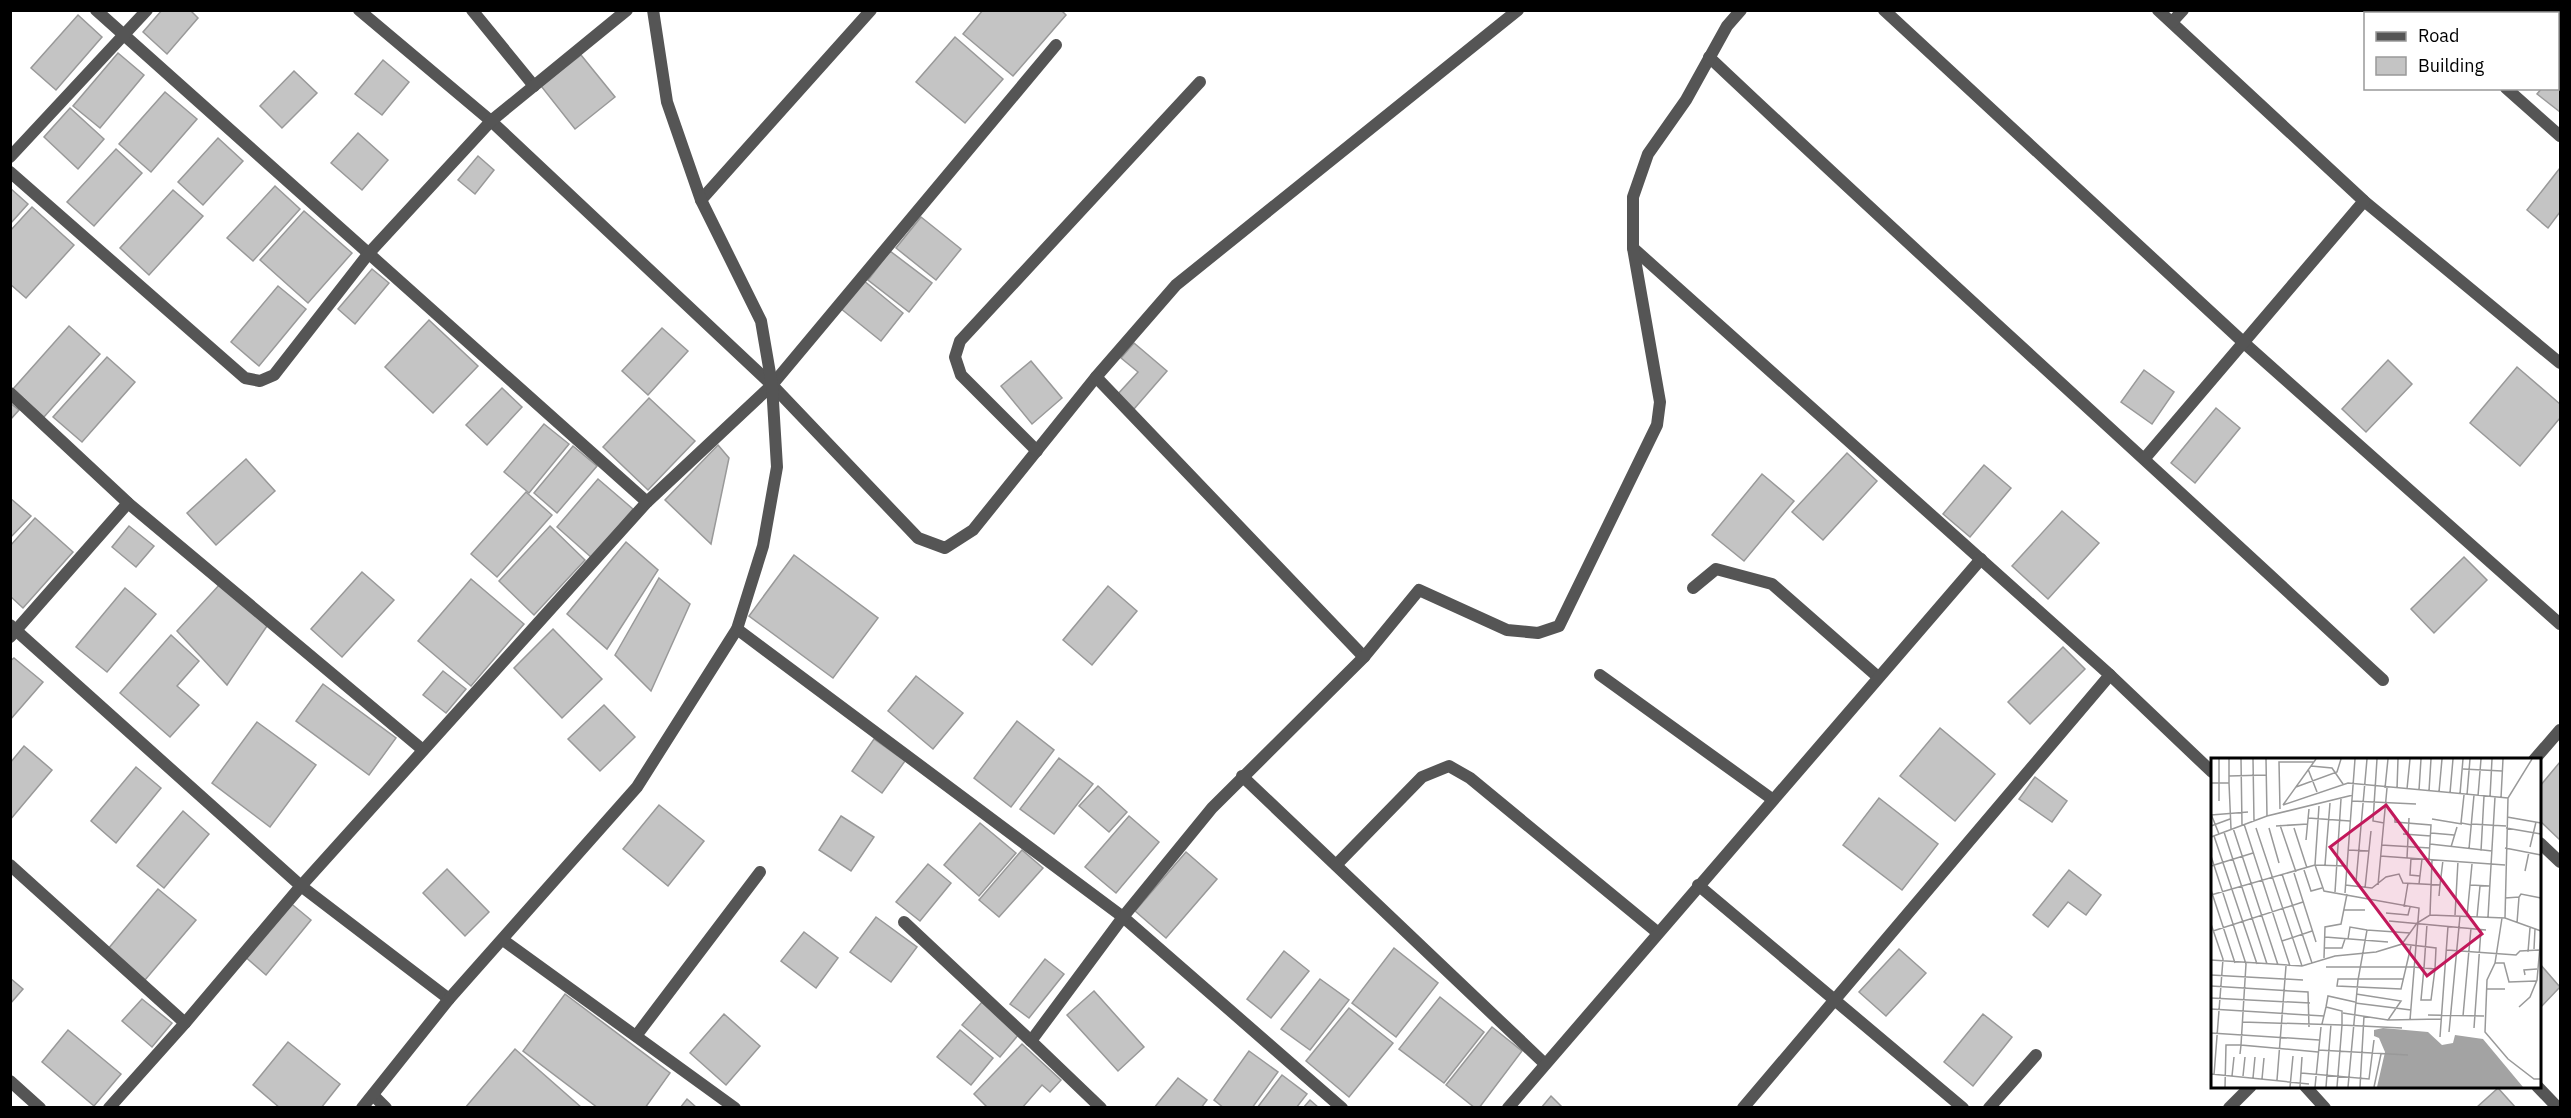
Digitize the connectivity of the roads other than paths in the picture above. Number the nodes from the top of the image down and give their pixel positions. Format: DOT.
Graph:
graph roads {
  1 [pos="96,10"];
  2 [pos="147,10"];
  3 [pos="358,10"];
  4 [pos="472,10"];
  5 [pos="627,10"];
  6 [pos="653,10"];
  7 [pos="871,10"];
  8 [pos="1518,10"];
  9 [pos="1741,10"];
  10 [pos="1884,10"];
  11 [pos="2158,10"];
  12 [pos="2183,10"];
  13 [pos="2172,22"];
  14 [pos="123,35"];
  15 [pos="1056,45"];
  16 [pos="1709,57"];
  17 [pos="1200,82"];
  18 [pos="534,86"];
  19 [pos="2508,90"];
  20 [pos="491,121"];
  21 [pos="2560,136"];
  22 [pos="10,157"];
  23 [pos="10,172"];
  24 [pos="701,200"];
  25 [pos="2364,201"];
  26 [pos="1633,248"];
  27 [pos="369,254"];
  28 [pos="2243,342"];
  29 [pos="2560,363"];
  30 [pos="1096,377"];
  31 [pos="772,385"];
  32 [pos="10,393"];
  33 [pos="1037,451"];
  34 [pos="2145,458"];
  35 [pos="647,502"];
  36 [pos="128,503"];
  37 [pos="1981,559"];
  38 [pos="1693,588"];
  39 [pos="2560,624"];
  40 [pos="737,629"];
  41 [pos="13,631"];
  42 [pos="1364,657"];
  43 [pos="1600,675"];
  44 [pos="2110,675"];
  45 [pos="1878,677"];
  46 [pos="2384,680"];
  47 [pos="2560,730"];
  48 [pos="423,750"];
  49 [pos="2535,758"];
  50 [pos="2211,771"];
  51 [pos="1242,776"];
  52 [pos="1772,800"];
  53 [pos="2541,844"];
  54 [pos="2560,862"];
  55 [pos="10,865"];
  56 [pos="1336,865"];
  57 [pos="760,872"];
  58 [pos="1698,885"];
  59 [pos="301,886"];
  60 [pos="1123,917"];
  61 [pos="904,922"];
  62 [pos="1657,932"];
  63 [pos="503,940"];
  64 [pos="449,999"];
  65 [pos="1835,1000"];
  66 [pos="185,1023"];
  67 [pos="636,1036"];
  68 [pos="1031,1041"];
  69 [pos="2036,1055"];
  70 [pos="1544,1063"];
  71 [pos="10,1081"];
  72 [pos="2249,1088"];
  73 [pos="2308,1088"];
  74 [pos="2539,1088"];
  75 [pos="373,1095"];
  76 [pos="40,1107"];
  77 [pos="109,1107"];
  78 [pos="362,1107"];
  79 [pos="386,1107"];
  80 [pos="735,1107"];
  81 [pos="1101,1107"];
  82 [pos="1342,1107"];
  83 [pos="1508,1107"];
  84 [pos="1743,1107"];
  85 [pos="1963,1107"];
  86 [pos="1989,1107"];
  87 [pos="2229,1107"];
  88 [pos="2325,1107"];
  89 [pos="2558,1107"];
  1 -- 14 [label="street"];
  2 -- 14 [label="street"];
  3 -- 20 [label="street"];
  4 -- 18 [label="street"];
  5 -- 18 [label="street"];
  6 -- 24 [label="street"];
  7 -- 24 [label="street"];
  8 -- 30 [label="street"];
  9 -- 16 [label="street"];
  10 -- 28 [label="street"];
  11 -- 13 [label="street"];
  12 -- 13 [label="street"];
  13 -- 25 [label="street"];
  14 -- 22 [label="street"];
  14 -- 27 [label="street"];
  15 -- 31 [label="street"];
  16 -- 26 [label="street"];
  16 -- 34 [label="street"];
  17 -- 33 [label="street"];
  18 -- 20 [label="street"];
  19 -- 21 [label="street"];
  20 -- 27 [label="street"];
  20 -- 31 [label="street"];
  23 -- 27 [label="street"];
  24 -- 31 [label="street"];
  25 -- 28 [label="street"];
  25 -- 29 [label="street"];
  26 -- 37 [label="street"];
  26 -- 42 [label="street"];
  27 -- 35 [label="street"];
  28 -- 34 [label="street"];
  28 -- 39 [label="street"];
  30 -- 33 [label="street"];
  30 -- 42 [label="street"];
  31 -- 33 [label="street"];
  31 -- 35 [label="street"];
  31 -- 40 [label="street"];
  32 -- 36 [label="street"];
  34 -- 46 [label="street"];
  35 -- 48 [label="street"];
  36 -- 41 [label="street"];
  36 -- 48 [label="street"];
  37 -- 44 [label="street"];
  37 -- 45 [label="street"];
  38 -- 45 [label="street"];
  40 -- 60 [label="street"];
  40 -- 63 [label="street"];
  41 -- 59 [label="street"];
  42 -- 51 [label="street"];
  43 -- 52 [label="street"];
  44 -- 50 [label="street"];
  44 -- 65 [label="street"];
  45 -- 52 [label="street"];
  47 -- 49 [label="street"];
  48 -- 59 [label="street"];
  51 -- 56 [label="street"];
  51 -- 60 [label="street"];
  52 -- 58 [label="street"];
  53 -- 54 [label="street"];
  55 -- 66 [label="street"];
  56 -- 62 [label="street"];
  56 -- 70 [label="street"];
  57 -- 67 [label="street"];
  58 -- 62 [label="street"];
  58 -- 65 [label="street"];
  59 -- 64 [label="street"];
  59 -- 66 [label="street"];
  60 -- 68 [label="street"];
  60 -- 82 [label="street"];
  61 -- 68 [label="street"];
  62 -- 70 [label="street"];
  63 -- 64 [label="street"];
  63 -- 67 [label="street"];
  64 -- 75 [label="street"];
  65 -- 84 [label="street"];
  65 -- 85 [label="street"];
  66 -- 77 [label="street"];
  67 -- 80 [label="street"];
  68 -- 81 [label="street"];
  69 -- 86 [label="street"];
  70 -- 83 [label="street"];
  71 -- 76 [label="street"];
  72 -- 87 [label="street"];
  73 -- 88 [label="street"];
  74 -- 89 [label="street"];
  75 -- 78 [label="street"];
  75 -- 79 [label="street"];
}
